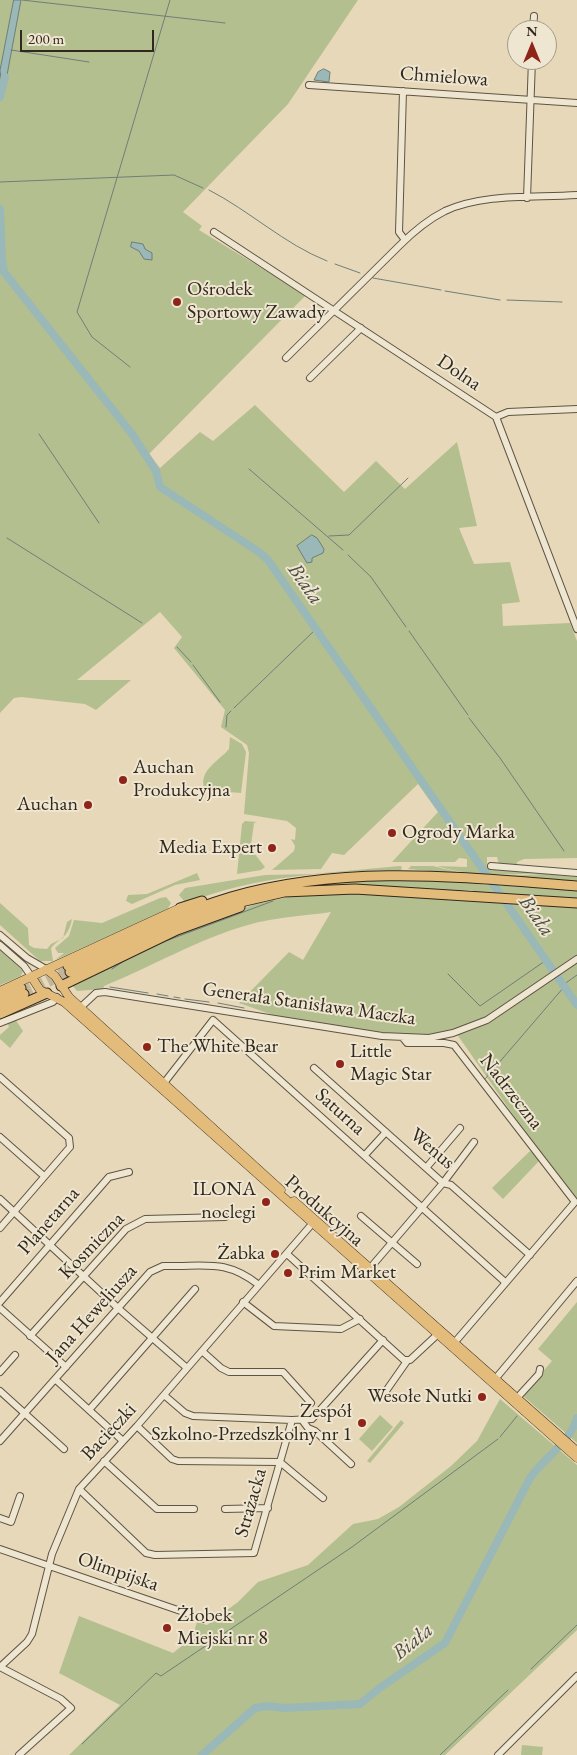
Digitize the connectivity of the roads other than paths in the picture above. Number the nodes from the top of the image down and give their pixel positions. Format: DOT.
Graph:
graph roads {
  1 [pos="534,16"];
  2 [pos="534,20"];
  3 [pos="532,70"];
  4 [pos="309,86"];
  5 [pos="403,91"];
  6 [pos="530,100"];
  7 [pos="577,103"];
  8 [pos="577,195"];
  9 [pos="526,198"];
  10 [pos="214,232"];
  11 [pos="405,240"];
  12 [pos="334,310"];
  13 [pos="361,328"];
  14 [pos="286,358"];
  15 [pos="310,378"];
  16 [pos="577,409"];
  17 [pos="496,418"];
  18 [pos="577,629"];
  19 [pos="491,866"];
  20 [pos="577,873"];
  21 [pos="313,880"];
  22 [pos="577,886"];
  23 [pos="336,888"];
  24 [pos="577,903"];
  25 [pos="180,908"];
  26 [pos="0,935"];
  27 [pos="0,945"];
  28 [pos="577,959"];
  29 [pos="46,969"];
  30 [pos="31,976"];
  31 [pos="61,986"];
  32 [pos="0,991"];
  33 [pos="47,993"];
  34 [pos="57,997"];
  35 [pos="0,998"];
  36 [pos="0,1006"];
  37 [pos="80,1007"];
  38 [pos="216,1010"];
  39 [pos="0,1014"];
  40 [pos="213,1020"];
  41 [pos="0,1023"];
  42 [pos="403,1038"];
  43 [pos="128,1055"];
  44 [pos="314,1068"];
  45 [pos="0,1077"];
  46 [pos="164,1083"];
  47 [pos="460,1128"];
  48 [pos="386,1132"];
  49 [pos="0,1138"];
  50 [pos="474,1142"];
  51 [pos="365,1155"];
  52 [pos="426,1168"];
  53 [pos="129,1172"];
  54 [pos="44,1176"];
  55 [pos="443,1183"];
  56 [pos="0,1199"];
  57 [pos="422,1207"];
  58 [pos="14,1212"];
  59 [pos="361,1216"];
  60 [pos="225,1217"];
  61 [pos="314,1221"];
  62 [pos="0,1228"];
  63 [pos="391,1242"];
  64 [pos="49,1245"];
  65 [pos="286,1254"];
  66 [pos="530,1254"];
  67 [pos="417,1264"];
  68 [pos="369,1269"];
  69 [pos="84,1277"];
  70 [pos="577,1281"];
  71 [pos="505,1282"];
  72 [pos="259,1285"];
  73 [pos="195,1289"];
  74 [pos="0,1302"];
  75 [pos="243,1302"];
  76 [pos="0,1308"];
  77 [pos="119,1309"];
  78 [pos="360,1318"];
  79 [pos="438,1334"];
  80 [pos="30,1336"];
  81 [pos="154,1337"];
  82 [pos="383,1340"];
  83 [pos="455,1342"];
  84 [pos="202,1350"];
  85 [pos="15,1355"];
  86 [pos="407,1361"];
  87 [pos="66,1367"];
  88 [pos="187,1368"];
  89 [pos="540,1369"];
  90 [pos="0,1372"];
  91 [pos="496,1378"];
  92 [pos="55,1379"];
  93 [pos="0,1391"];
  94 [pos="386,1391"];
  95 [pos="164,1394"];
  96 [pos="518,1398"];
  97 [pos="311,1403"];
  98 [pos="89,1410"];
  99 [pos="24,1413"];
  100 [pos="292,1420"];
  101 [pos="302,1420"];
  102 [pos="137,1426"];
  103 [pos="558,1437"];
  104 [pos="0,1441"];
  105 [pos="123,1441"];
  106 [pos="568,1446"];
  107 [pos="64,1450"];
  108 [pos="577,1451"];
  109 [pos="577,1458"];
  110 [pos="104,1461"];
  111 [pos="280,1462"];
  112 [pos="352,1464"];
  113 [pos="79,1490"];
  114 [pos="20,1496"];
  115 [pos="323,1498"];
  116 [pos="268,1508"];
  117 [pos="194,1509"];
  118 [pos="225,1509"];
  119 [pos="0,1518"];
  120 [pos="0,1549"];
  121 [pos="49,1566"];
  122 [pos="204,1619"];
  123 [pos="0,1667"];
  124 [pos="577,1676"];
  125 [pos="19,1755"];
  126 [pos="498,1755"];
  1 -- 2 [label="street"];
  3 -- 6 [label="street"];
  4 -- 5 [label="street, Chmielowa"];
  5 -- 6 [label="street, Chmielowa"];
  5 -- 11 [label="street"];
  6 -- 7 [label="street, Chmielowa"];
  6 -- 9 [label="street"];
  8 -- 9 [label="street"];
  9 -- 11 [label="street"];
  10 -- 12 [label="street, Dolna"];
  11 -- 12 [label="street"];
  12 -- 13 [label="street, Dolna"];
  12 -- 14 [label="street"];
  13 -- 15 [label="street"];
  13 -- 17 [label="street, Dolna"];
  16 -- 17 [label="street"];
  17 -- 18 [label="street"];
  19 -- 20 [label="street"];
  21 -- 22 [label="highway"];
  21 -- 23 [label="highway"];
  21 -- 25 [label="highway"];
  23 -- 24 [label="highway"];
  23 -- 31 [label="highway"];
  25 -- 29 [label="main road"];
  26 -- 29 [label="street"];
  27 -- 30 [label="street"];
  28 -- 42 [label="street, Generała Stanisława Maczka"];
  29 -- 30 [label="main road"];
  29 -- 31 [label="main road, Produkcyjna"];
  30 -- 32 [label="main road"];
  30 -- 33 [label="main road"];
  31 -- 33 [label="main road"];
  31 -- 37 [label="main road, Produkcyjna"];
  33 -- 34 [label="main road, Produkcyjna"];
  33 -- 39 [label="highway"];
  34 -- 41 [label="street"];
  34 -- 43 [label="main road, Produkcyjna"];
  35 -- 36 [label="highway"];
  37 -- 38 [label="street, Generała Stanisława Maczka"];
  37 -- 43 [label="main road, Produkcyjna"];
  38 -- 40 [label="street"];
  38 -- 42 [label="street, Generała Stanisława Maczka"];
  40 -- 46 [label="street"];
  40 -- 51 [label="street, Saturna"];
  42 -- 66 [label="street, Nadrzeczna"];
  43 -- 46 [label="main road, Produkcyjna"];
  43 -- 61 [label="main road, Produkcyjna"];
  44 -- 48 [label="street, Wenus"];
  45 -- 54 [label="street"];
  46 -- 61 [label="main road, Produkcyjna"];
  47 -- 52 [label="street"];
  48 -- 51 [label="street"];
  48 -- 52 [label="street, Wenus"];
  49 -- 54 [label="street"];
  50 -- 55 [label="street"];
  51 -- 57 [label="street, Saturna"];
  52 -- 55 [label="street, Wenus"];
  53 -- 64 [label="street, Planetarna"];
  54 -- 58 [label="street"];
  55 -- 57 [label="street"];
  55 -- 66 [label="street, Wenus"];
  56 -- 58 [label="street"];
  57 -- 63 [label="street"];
  57 -- 71 [label="street, Saturna"];
  58 -- 62 [label="street"];
  58 -- 64 [label="street"];
  59 -- 63 [label="street"];
  60 -- 69 [label="street, Kosmiczna"];
  61 -- 65 [label="street, Bacieczki"];
  61 -- 68 [label="main road, Produkcyjna"];
  63 -- 67 [label="street"];
  63 -- 68 [label="street"];
  64 -- 69 [label="street"];
  64 -- 74 [label="street, Planetarna"];
  65 -- 72 [label="street, Bacieczki"];
  65 -- 78 [label="street"];
  66 -- 71 [label="street"];
  68 -- 79 [label="main road, Produkcyjna"];
  68 -- 83 [label="main road, Produkcyjna"];
  69 -- 77 [label="street"];
  69 -- 80 [label="street, Kosmiczna"];
  70 -- 91 [label="street"];
  71 -- 83 [label="street"];
  72 -- 75 [label="street, Bacieczki"];
  72 -- 77 [label="street, Jana Heweliusza"];
  73 -- 81 [label="street"];
  75 -- 78 [label="street"];
  75 -- 84 [label="street, Bacieczki"];
  76 -- 80 [label="street"];
  77 -- 81 [label="street"];
  77 -- 87 [label="street, Jana Heweliusza"];
  78 -- 82 [label="street"];
  79 -- 86 [label="street"];
  79 -- 103 [label="main road, Produkcyjna"];
  80 -- 87 [label="street"];
  81 -- 88 [label="street"];
  81 -- 98 [label="street"];
  82 -- 86 [label="street"];
  82 -- 101 [label="street"];
  83 -- 91 [label="main road, Produkcyjna"];
  84 -- 88 [label="street, Bacieczki"];
  84 -- 97 [label="street"];
  85 -- 90 [label="street"];
  86 -- 94 [label="street"];
  87 -- 92 [label="street, Jana Heweliusza"];
  88 -- 95 [label="street, Bacieczki"];
  89 -- 96 [label="street"];
  91 -- 96 [label="main road, Produkcyjna"];
  92 -- 98 [label="street"];
  92 -- 99 [label="street, Jana Heweliusza"];
  93 -- 99 [label="street"];
  95 -- 100 [label="street"];
  95 -- 102 [label="street, Bacieczki"];
  96 -- 103 [label="main road, Produkcyjna"];
  98 -- 105 [label="street"];
  99 -- 104 [label="street, Jana Heweliusza"];
  99 -- 107 [label="street"];
  100 -- 101 [label="street"];
  100 -- 111 [label="street, Strażacka"];
  101 -- 112 [label="street"];
  102 -- 105 [label="street, Bacieczki"];
  102 -- 111 [label="street"];
  103 -- 106 [label="main road, Produkcyjna"];
  105 -- 110 [label="street, Bacieczki"];
  106 -- 108 [label="main road, Produkcyjna"];
  106 -- 109 [label="main road, Produkcyjna"];
  110 -- 113 [label="street, Bacieczki"];
  110 -- 117 [label="street"];
  111 -- 115 [label="street"];
  111 -- 116 [label="street, Strażacka"];
  113 -- 116 [label="street, Strażacka"];
  113 -- 121 [label="street, Bacieczki"];
  114 -- 119 [label="street"];
  116 -- 118 [label="street"];
  120 -- 121 [label="street, Olimpijska"];
  121 -- 122 [label="street, Olimpijska"];
  121 -- 123 [label="street, Bacieczki"];
  123 -- 125 [label="street"];
  124 -- 126 [label="street"];
}
